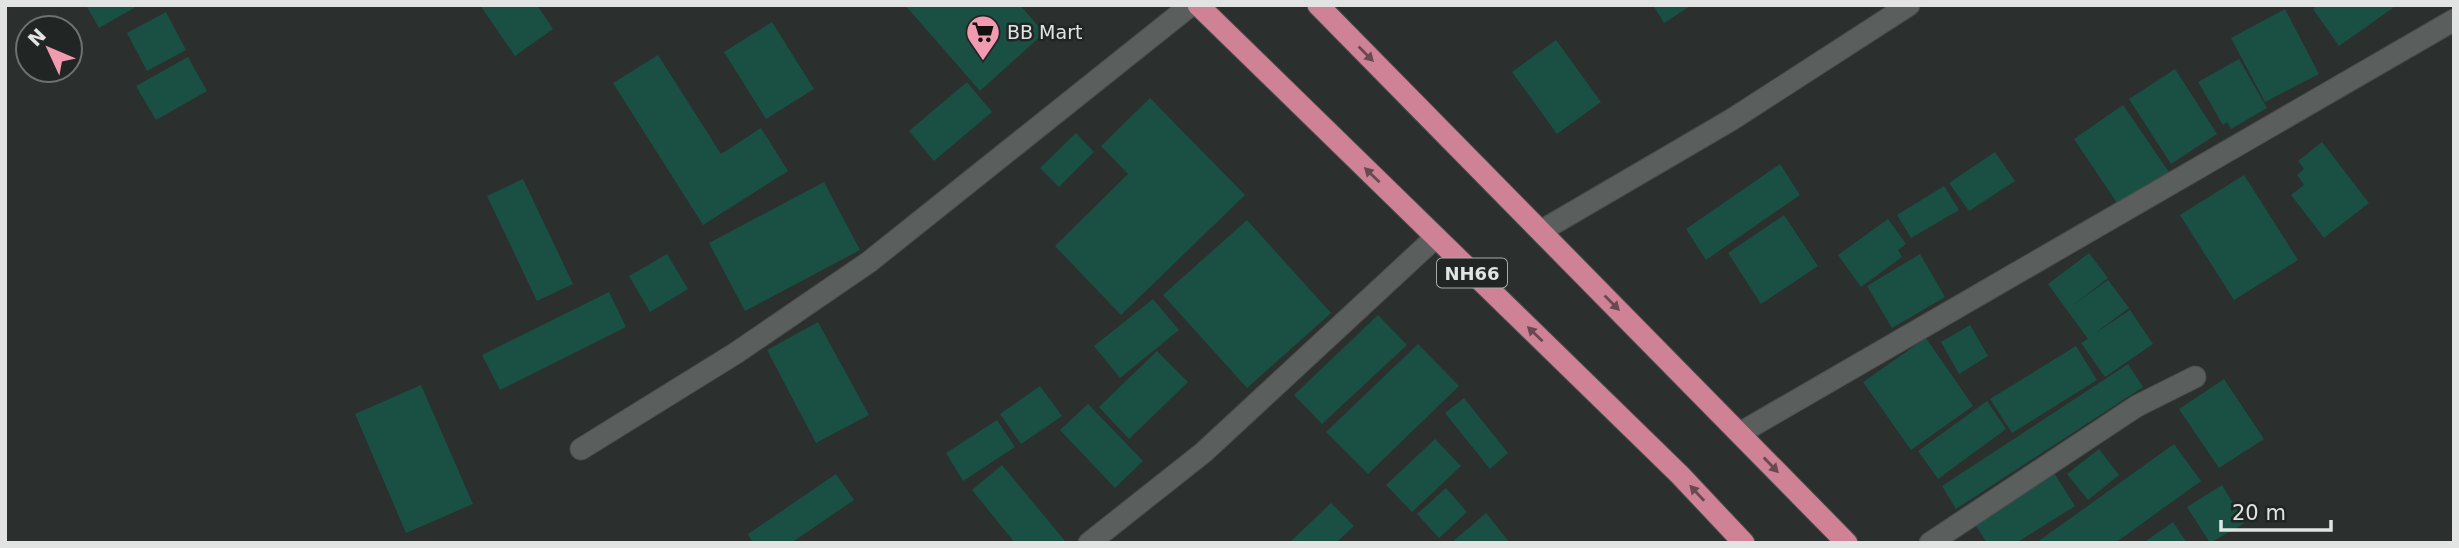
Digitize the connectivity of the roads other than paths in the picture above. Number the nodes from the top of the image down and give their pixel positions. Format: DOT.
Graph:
graph roads {
  1 [pos="1191,5"];
  2 [pos="1198,5"];
  3 [pos="1318,5"];
  4 [pos="1909,5"];
  5 [pos="2454,20"];
  6 [pos="1541,231"];
  7 [pos="1436,237"];
  8 [pos="2195,377"];
  9 [pos="1740,433"];
  10 [pos="581,449"];
  11 [pos="1089,543"];
  12 [pos="1744,543"];
  13 [pos="1847,543"];
  14 [pos="1930,543"];
  1 -- 10 [label="street"];
  7 -- 2 [label="highway, NH66, one-way"];
  3 -- 6 [label="highway, one-way"];
  4 -- 6 [label="street"];
  5 -- 9 [label="street"];
  6 -- 9 [label="highway, one-way"];
  7 -- 11 [label="street"];
  12 -- 7 [label="highway, NH66, one-way"];
  8 -- 14 [label="street"];
  9 -- 13 [label="highway, one-way"];
}
